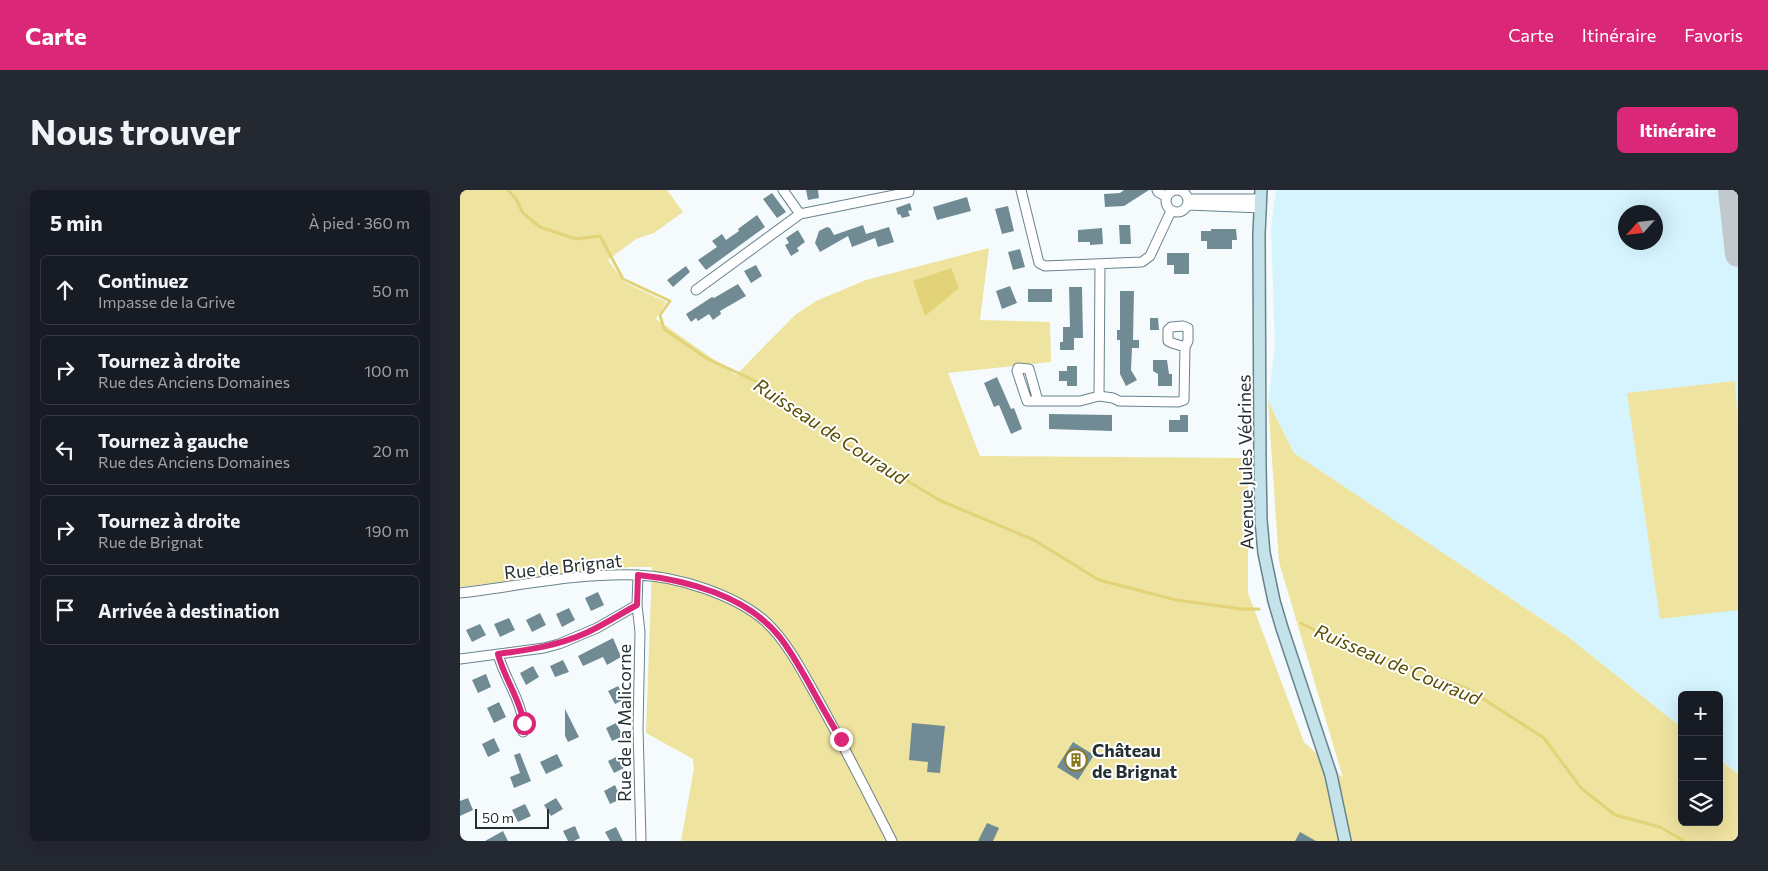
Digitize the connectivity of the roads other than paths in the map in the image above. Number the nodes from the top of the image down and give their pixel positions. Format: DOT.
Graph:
graph roads {
  1 [pos="783,190"];
  2 [pos="1158,190"];
  3 [pos="1179,190"];
  4 [pos="1022,191"];
  5 [pos="909,192"];
  6 [pos="1167,197"];
  7 [pos="1261,199"];
  8 [pos="1188,202"];
  9 [pos="1171,210"];
  10 [pos="800,214"];
  11 [pos="1100,265"];
  12 [pos="696,290"];
  13 [pos="1185,347"];
  14 [pos="1099,396"];
  15 [pos="1038,401"];
  16 [pos="638,575"];
  17 [pos="460,593"];
  18 [pos="637,605"];
  19 [pos="498,654"];
  20 [pos="460,659"];
  21 [pos="523,732"];
  22 [pos="642,841"];
  23 [pos="892,841"];
  24 [pos="1345,841"];
  1 -- 10 [label="street"];
  2 -- 6 [label="street"];
  3 -- 6 [label="street"];
  3 -- 8 [label="street"];
  4 -- 11 [label="street"];
  5 -- 10 [label="street"];
  6 -- 9 [label="street"];
  7 -- 8 [label="street"];
  7 -- 24 [label="main road, Avenue Jules Védrines"];
  8 -- 9 [label="street"];
  9 -- 11 [label="street"];
  10 -- 12 [label="street"];
  11 -- 14 [label="street"];
  13 -- 14 [label="street"];
  14 -- 15 [label="street"];
  16 -- 17 [label="street, Rue de Brignat"];
  16 -- 18 [label="street, Rue de la Malicorne"];
  16 -- 23 [label="street, Rue de Brignat"];
  18 -- 19 [label="street"];
  18 -- 22 [label="street, Rue de la Malicorne"];
  19 -- 20 [label="street"];
  19 -- 21 [label="street"];
}
